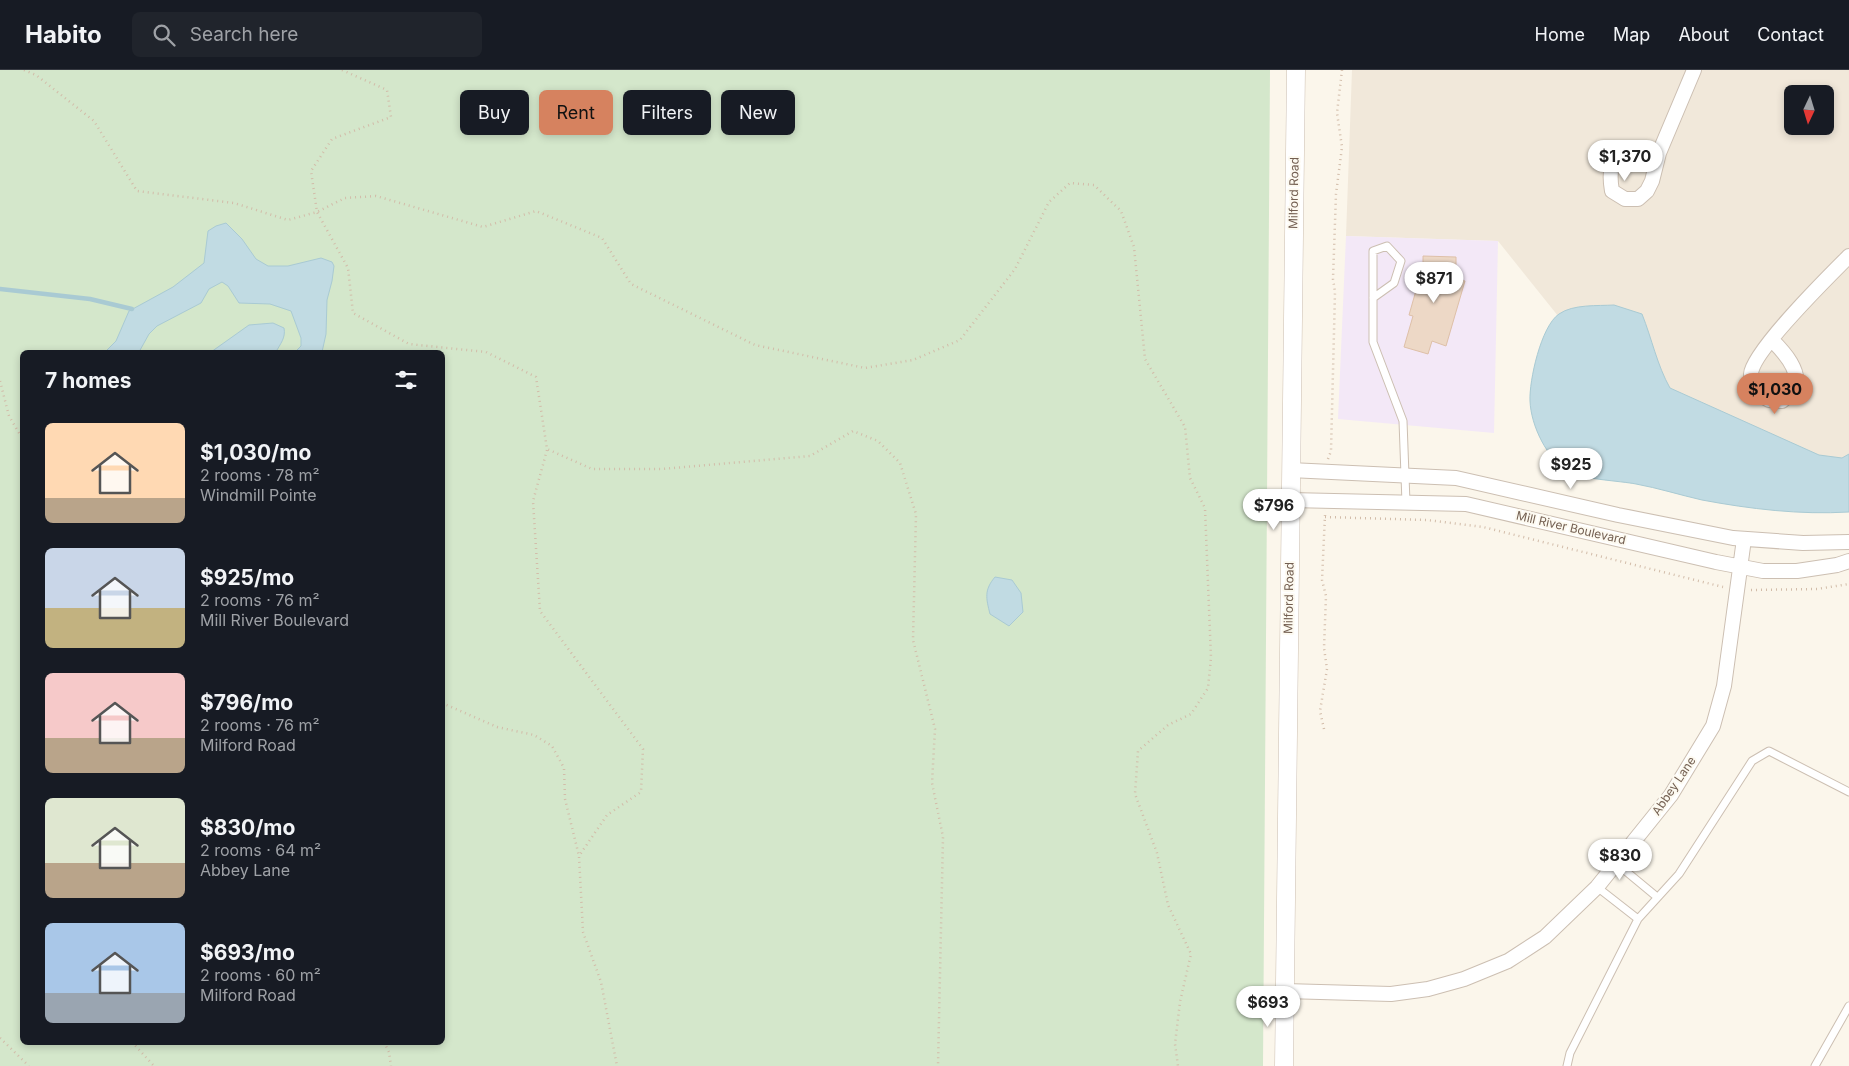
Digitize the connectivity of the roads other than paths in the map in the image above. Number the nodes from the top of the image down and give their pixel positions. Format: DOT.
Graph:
graph roads {
  1 [pos="1296,70"];
  2 [pos="1694,70"];
  3 [pos="1659,153"];
  4 [pos="1849,256"];
  5 [pos="1373,298"];
  6 [pos="1772,340"];
  7 [pos="1290,470"];
  8 [pos="1406,476"];
  9 [pos="1290,500"];
  10 [pos="1406,503"];
  11 [pos="1744,539"];
  12 [pos="1849,542"];
  13 [pos="1849,561"];
  14 [pos="1740,566"];
  15 [pos="1849,792"];
  16 [pos="1616,863"];
  17 [pos="1597,887"];
  18 [pos="1658,897"];
  19 [pos="1638,919"];
  20 [pos="1285,992"];
  21 [pos="1849,1006"];
  22 [pos="1284,1066"];
  23 [pos="1567,1066"];
  24 [pos="1815,1066"];
  1 -- 7 [label="street, Milford Road"];
  2 -- 3 [label="street"];
  4 -- 6 [label="street"];
  5 -- 5 [label="lane"];
  5 -- 8 [label="lane"];
  7 -- 8 [label="street, Mill River Boulevard"];
  7 -- 9 [label="street, Milford Road"];
  8 -- 10 [label="lane"];
  8 -- 11 [label="street, Mill River Boulevard"];
  9 -- 10 [label="street, Mill River Boulevard"];
  9 -- 20 [label="street, Milford Road"];
  10 -- 14 [label="street, Mill River Boulevard"];
  11 -- 12 [label="street, Mill River Boulevard"];
  11 -- 14 [label="street, Abbey Lane"];
  13 -- 14 [label="street, Mill River Boulevard"];
  14 -- 16 [label="street, Abbey Lane"];
  15 -- 18 [label="lane"];
  16 -- 17 [label="street, Abbey Lane"];
  16 -- 18 [label="lane"];
  17 -- 19 [label="lane"];
  17 -- 20 [label="street, Abbey Lane"];
  18 -- 19 [label="lane"];
  19 -- 23 [label="lane"];
  20 -- 22 [label="street, Milford Road"];
  21 -- 24 [label="lane"];
}
